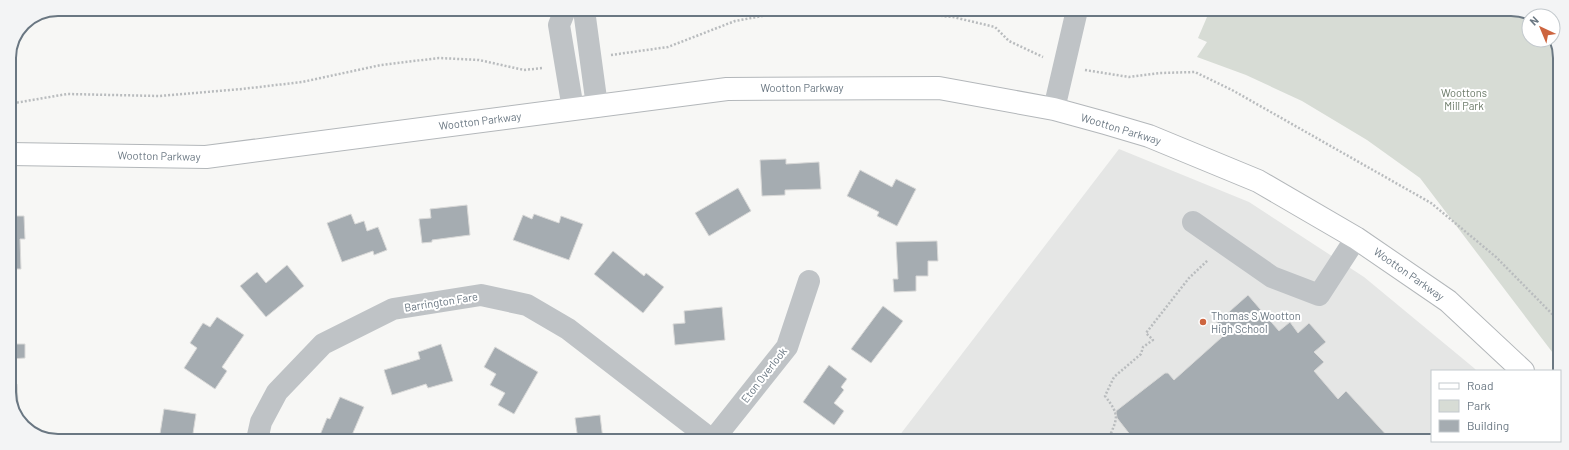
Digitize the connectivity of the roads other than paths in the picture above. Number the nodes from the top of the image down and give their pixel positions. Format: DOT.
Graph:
graph roads {
  1 [pos="562,16"];
  2 [pos="585,16"];
  3 [pos="1076,16"];
  4 [pos="597,106"];
  5 [pos="573,109"];
  6 [pos="1054,109"];
  7 [pos="16,154"];
  8 [pos="1193,222"];
  9 [pos="1356,238"];
  10 [pos="809,281"];
  11 [pos="1522,370"];
  12 [pos="258,434"];
  13 [pos="705,434"];
  14 [pos="718,434"];
  1 -- 5 [label="street"];
  2 -- 4 [label="street"];
  3 -- 6 [label="street"];
  4 -- 5 [label="main road, Wootton Parkway"];
  4 -- 6 [label="main road, Wootton Parkway"];
  5 -- 7 [label="main road, Wootton Parkway"];
  6 -- 9 [label="main road, Wootton Parkway"];
  8 -- 9 [label="street"];
  9 -- 11 [label="main road, Wootton Parkway"];
  10 -- 14 [label="street, Eton Overlook"];
  12 -- 13 [label="street, Barrington Fare"];
}
